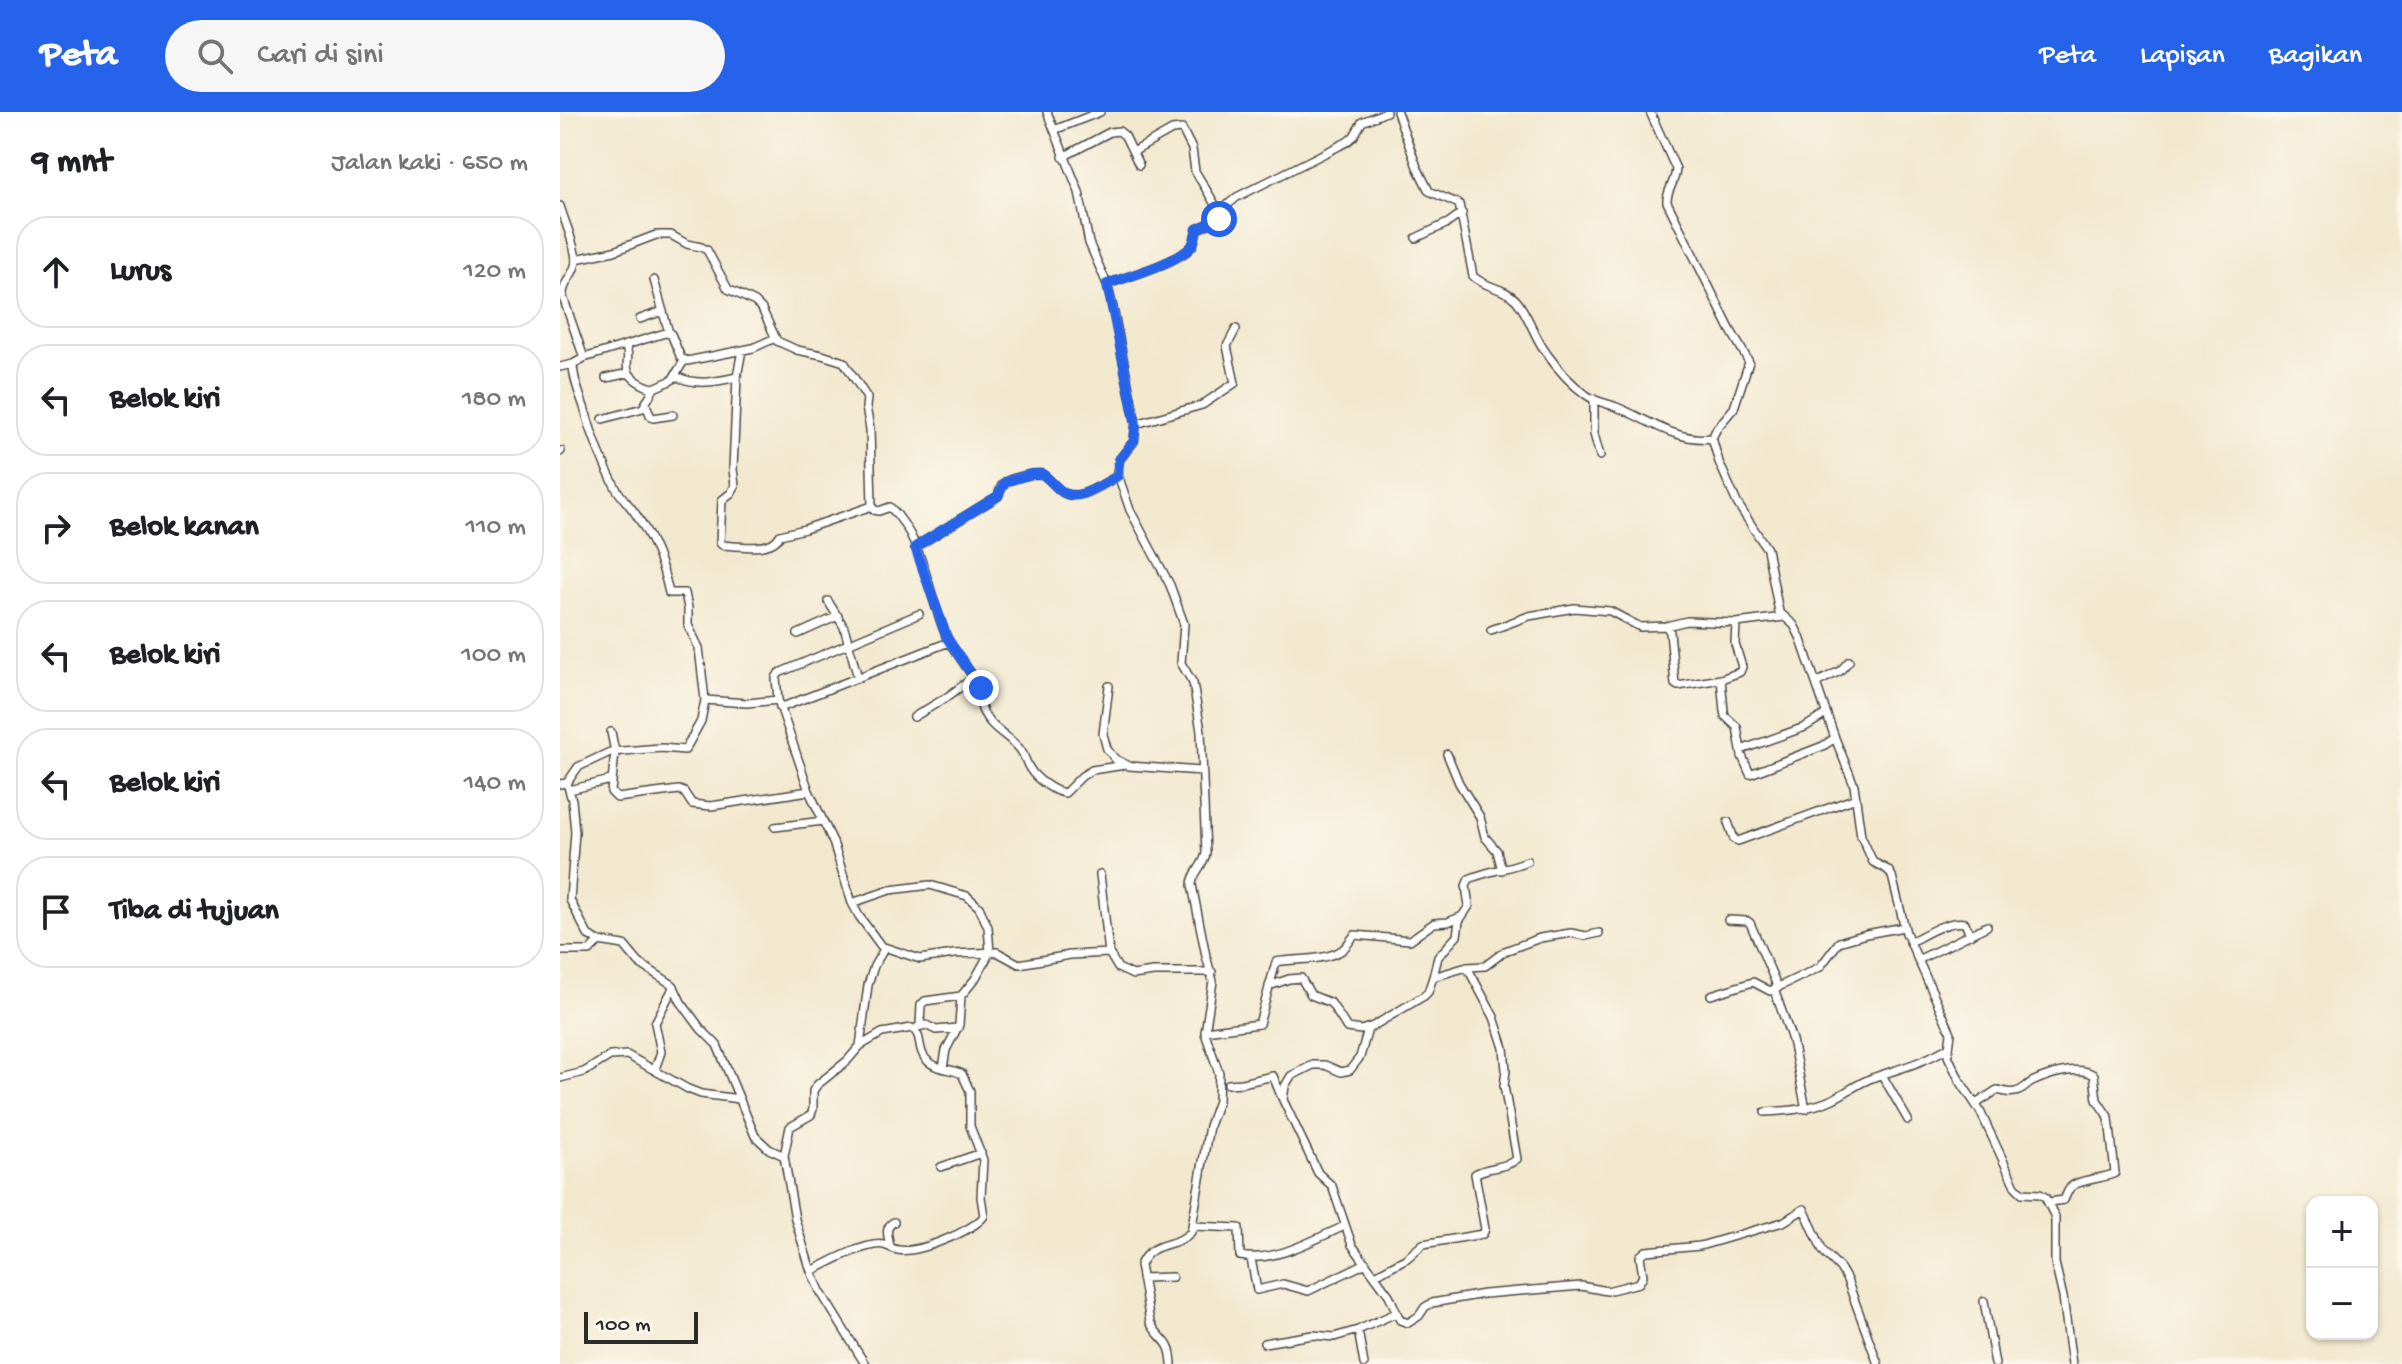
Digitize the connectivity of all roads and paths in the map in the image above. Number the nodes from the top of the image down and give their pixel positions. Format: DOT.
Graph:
graph roads {
  1 [pos="1047,112"];
  2 [pos="1100,112"];
  3 [pos="1386,112"];
  4 [pos="1397,112"];
  5 [pos="1650,112"];
  6 [pos="1054,130"];
  7 [pos="1133,152"];
  8 [pos="1063,157"];
  9 [pos="1139,165"];
  10 [pos="560,206"];
  11 [pos="1462,213"];
  12 [pos="1222,216"];
  13 [pos="1416,238"];
  14 [pos="576,259"];
  15 [pos="654,280"];
  16 [pos="1107,284"];
  17 [pos="663,311"];
  18 [pos="569,316"];
  19 [pos="560,318"];
  20 [pos="640,319"];
  21 [pos="1236,329"];
  22 [pos="669,333"];
  23 [pos="775,338"];
  24 [pos="625,345"];
  25 [pos="742,350"];
  26 [pos="584,358"];
  27 [pos="684,361"];
  28 [pos="573,364"];
  29 [pos="560,367"];
  30 [pos="629,373"];
  31 [pos="675,376"];
  32 [pos="737,377"];
  33 [pos="606,378"];
  34 [pos="654,388"];
  35 [pos="1594,399"];
  36 [pos="646,404"];
  37 [pos="673,415"];
  38 [pos="603,419"];
  39 [pos="1136,424"];
  40 [pos="1712,438"];
  41 [pos="1600,456"];
  42 [pos="1118,476"];
  43 [pos="872,506"];
  44 [pos="915,547"];
  45 [pos="828,601"];
  46 [pos="919,614"];
  47 [pos="838,616"];
  48 [pos="1784,617"];
  49 [pos="1736,623"];
  50 [pos="1666,626"];
  51 [pos="1491,630"];
  52 [pos="798,634"];
  53 [pos="949,642"];
  54 [pos="848,646"];
  55 [pos="1849,661"];
  56 [pos="858,678"];
  57 [pos="973,678"];
  58 [pos="1721,679"];
  59 [pos="1816,683"];
  60 [pos="1109,686"];
  61 [pos="705,700"];
  62 [pos="779,704"];
  63 [pos="1826,714"];
  64 [pos="914,717"];
  65 [pos="611,732"];
  66 [pos="1835,738"];
  67 [pos="1741,750"];
  68 [pos="615,752"];
  69 [pos="1447,754"];
  70 [pos="1125,765"];
  71 [pos="1202,771"];
  72 [pos="611,780"];
  73 [pos="565,786"];
  74 [pos="809,791"];
  75 [pos="1856,798"];
  76 [pos="823,821"];
  77 [pos="1728,822"];
  78 [pos="775,827"];
  79 [pos="1527,861"];
  80 [pos="1502,870"];
  81 [pos="1100,874"];
  82 [pos="852,903"];
  83 [pos="1460,917"];
  84 [pos="1728,920"];
  85 [pos="1987,926"];
  86 [pos="1904,927"];
  87 [pos="1599,933"];
  88 [pos="1970,935"];
  89 [pos="599,941"];
  90 [pos="1910,942"];
  91 [pos="884,949"];
  92 [pos="560,951"];
  93 [pos="990,952"];
  94 [pos="1109,953"];
  95 [pos="1918,960"];
  96 [pos="1467,967"];
  97 [pos="1212,972"];
  98 [pos="1433,977"];
  99 [pos="674,986"];
  100 [pos="1269,986"];
  101 [pos="1776,988"];
  102 [pos="1711,995"];
  103 [pos="961,996"];
  104 [pos="1372,1026"];
  105 [pos="916,1027"];
  106 [pos="958,1028"];
  107 [pos="1205,1031"];
  108 [pos="860,1046"];
  109 [pos="1947,1048"];
  110 [pos="943,1068"];
  111 [pos="655,1069"];
  112 [pos="1882,1075"];
  113 [pos="560,1078"];
  114 [pos="1228,1084"];
  115 [pos="739,1099"];
  116 [pos="1283,1100"];
  117 [pos="1976,1104"];
  118 [pos="1806,1109"];
  119 [pos="1765,1112"];
  120 [pos="1908,1120"];
  121 [pos="981,1153"];
  122 [pos="784,1156"];
  123 [pos="941,1167"];
  124 [pos="2049,1202"];
  125 [pos="894,1222"];
  126 [pos="1193,1226"];
  127 [pos="1345,1226"];
  128 [pos="890,1246"];
  129 [pos="1251,1259"];
  130 [pos="1366,1263"];
  131 [pos="811,1271"];
  132 [pos="1375,1275"];
  133 [pos="1172,1277"];
  134 [pos="1142,1278"];
  135 [pos="1984,1301"];
  136 [pos="1396,1313"];
  137 [pos="1358,1330"];
  138 [pos="1264,1343"];
  139 [pos="865,1364"];
  140 [pos="1172,1364"];
  141 [pos="1364,1364"];
  142 [pos="1878,1364"];
  143 [pos="1995,1364"];
  144 [pos="2072,1364"];
  1 -- 6 [label="street"];
  2 -- 6 [label="street"];
  3 -- 12 [label="street"];
  4 -- 11 [label="street"];
  5 -- 40 [label="street"];
  6 -- 8 [label="street"];
  7 -- 8 [label="street"];
  7 -- 9 [label="street"];
  7 -- 12 [label="street"];
  8 -- 16 [label="street"];
  10 -- 14 [label="street"];
  11 -- 13 [label="street"];
  11 -- 35 [label="street"];
  12 -- 16 [label="street"];
  14 -- 18 [label="street"];
  14 -- 23 [label="street"];
  15 -- 17 [label="street"];
  16 -- 39 [label="street"];
  17 -- 20 [label="street"];
  17 -- 22 [label="street"];
  18 -- 19 [label="street"];
  18 -- 26 [label="street"];
  21 -- 39 [label="street"];
  22 -- 24 [label="street"];
  22 -- 27 [label="street"];
  23 -- 25 [label="street"];
  23 -- 43 [label="street"];
  24 -- 26 [label="street"];
  24 -- 30 [label="street"];
  25 -- 27 [label="street"];
  25 -- 32 [label="street"];
  26 -- 28 [label="street"];
  27 -- 31 [label="street"];
  28 -- 29 [label="street"];
  28 -- 61 [label="street"];
  30 -- 33 [label="street"];
  30 -- 34 [label="street"];
  31 -- 32 [label="street"];
  31 -- 34 [label="street"];
  32 -- 43 [label="street"];
  34 -- 36 [label="street"];
  35 -- 40 [label="street"];
  35 -- 41 [label="street"];
  36 -- 37 [label="street"];
  36 -- 38 [label="street"];
  39 -- 42 [label="street"];
  40 -- 48 [label="street"];
  42 -- 44 [label="street"];
  42 -- 71 [label="street"];
  43 -- 44 [label="street"];
  44 -- 53 [label="street"];
  45 -- 47 [label="street"];
  46 -- 54 [label="street"];
  47 -- 52 [label="street"];
  47 -- 54 [label="street"];
  48 -- 49 [label="street"];
  48 -- 59 [label="street"];
  49 -- 50 [label="street"];
  49 -- 58 [label="street"];
  50 -- 51 [label="street"];
  50 -- 58 [label="street"];
  53 -- 56 [label="street"];
  53 -- 57 [label="street"];
  54 -- 56 [label="street"];
  54 -- 62 [label="street"];
  55 -- 59 [label="street"];
  56 -- 62 [label="street"];
  57 -- 64 [label="street"];
  57 -- 70 [label="street"];
  58 -- 67 [label="street"];
  59 -- 63 [label="street"];
  60 -- 70 [label="street"];
  61 -- 62 [label="street"];
  61 -- 68 [label="street"];
  62 -- 74 [label="street"];
  63 -- 66 [label="street"];
  63 -- 67 [label="street"];
  65 -- 68 [label="street"];
  66 -- 67 [label="street"];
  66 -- 75 [label="street"];
  68 -- 72 [label="street"];
  68 -- 73 [label="street"];
  69 -- 80 [label="street"];
  70 -- 71 [label="street"];
  71 -- 97 [label="street"];
  72 -- 73 [label="street"];
  72 -- 74 [label="street"];
  73 -- 89 [label="street"];
  74 -- 76 [label="street"];
  75 -- 77 [label="street"];
  75 -- 86 [label="street"];
  76 -- 78 [label="street"];
  76 -- 82 [label="street"];
  79 -- 80 [label="street"];
  80 -- 83 [label="street"];
  81 -- 94 [label="street"];
  82 -- 91 [label="street"];
  82 -- 93 [label="street"];
  83 -- 98 [label="street"];
  83 -- 100 [label="street"];
  84 -- 101 [label="street"];
  85 -- 88 [label="street"];
  86 -- 90 [label="street"];
  86 -- 101 [label="street"];
  87 -- 96 [label="street"];
  88 -- 90 [label="street"];
  88 -- 95 [label="street"];
  89 -- 92 [label="street"];
  89 -- 99 [label="street"];
  90 -- 95 [label="street"];
  91 -- 93 [label="street"];
  91 -- 108 [label="street"];
  93 -- 94 [label="street"];
  93 -- 103 [label="street"];
  94 -- 97 [label="street"];
  95 -- 109 [label="street"];
  96 -- 98 [label="street"];
  96 -- 132 [label="street"];
  97 -- 107 [label="street"];
  98 -- 104 [label="street"];
  99 -- 111 [label="street"];
  99 -- 115 [label="street"];
  100 -- 104 [label="street"];
  100 -- 107 [label="street"];
  101 -- 102 [label="street"];
  101 -- 118 [label="street"];
  103 -- 105 [label="street"];
  103 -- 106 [label="street"];
  104 -- 116 [label="street"];
  105 -- 106 [label="street"];
  105 -- 108 [label="street"];
  105 -- 110 [label="street"];
  106 -- 110 [label="street"];
  107 -- 126 [label="street"];
  108 -- 122 [label="street"];
  109 -- 112 [label="street"];
  109 -- 117 [label="street"];
  110 -- 121 [label="street"];
  111 -- 113 [label="street"];
  111 -- 115 [label="street"];
  112 -- 118 [label="street"];
  112 -- 120 [label="street"];
  114 -- 116 [label="street"];
  115 -- 122 [label="street"];
  116 -- 127 [label="street"];
  117 -- 124 [label="street"];
  117 -- 124 [label="street"];
  118 -- 119 [label="street"];
  121 -- 123 [label="street"];
  121 -- 128 [label="street"];
  122 -- 131 [label="street"];
  124 -- 144 [label="street"];
  125 -- 128 [label="street"];
  126 -- 129 [label="street"];
  126 -- 134 [label="street"];
  127 -- 129 [label="street"];
  127 -- 130 [label="street"];
  128 -- 131 [label="street"];
  129 -- 130 [label="street"];
  130 -- 132 [label="street"];
  131 -- 139 [label="street"];
  132 -- 136 [label="street"];
  133 -- 134 [label="street"];
  134 -- 140 [label="street"];
  135 -- 143 [label="street"];
  136 -- 137 [label="street"];
  136 -- 142 [label="street"];
  137 -- 138 [label="street"];
  137 -- 141 [label="street"];
}
